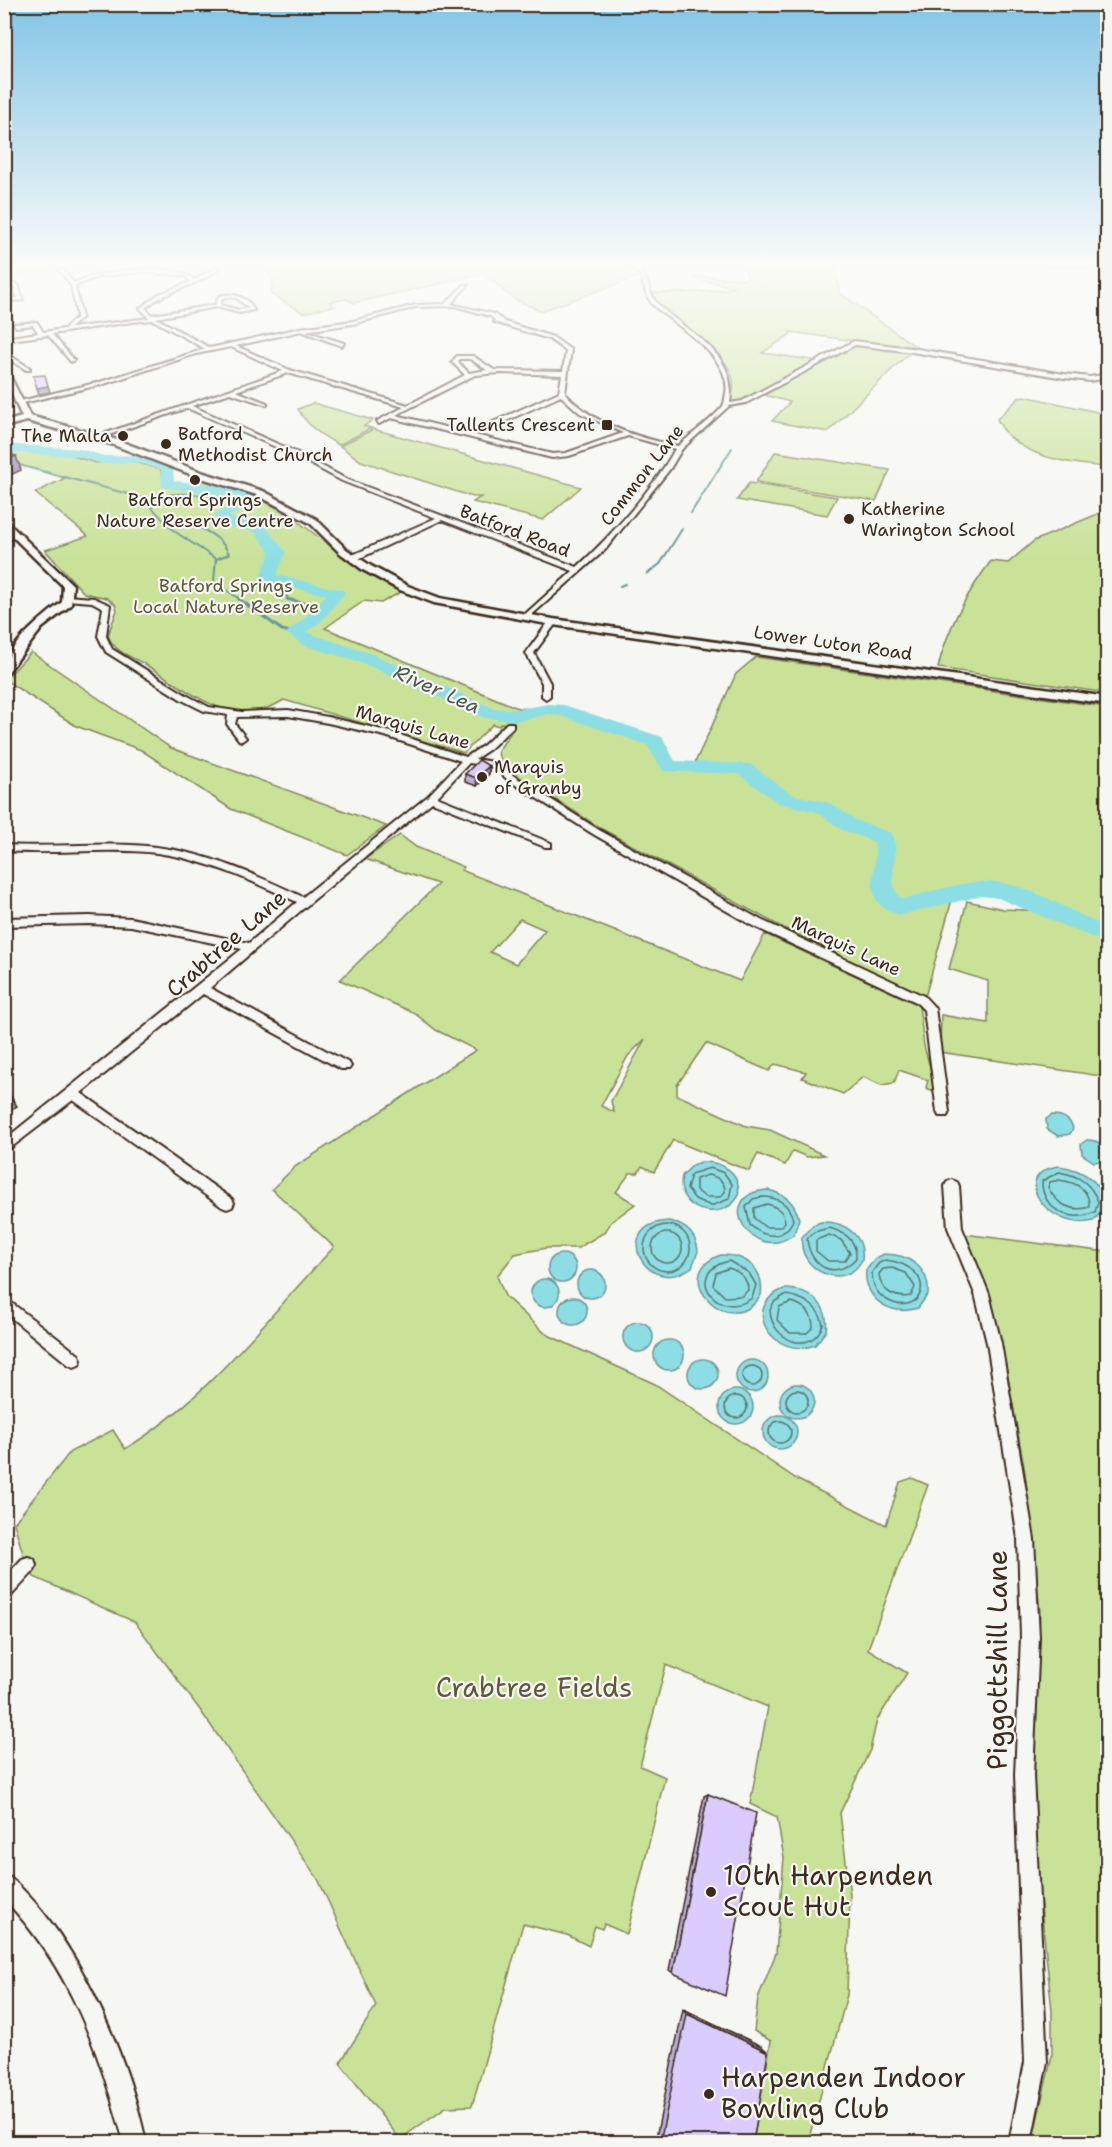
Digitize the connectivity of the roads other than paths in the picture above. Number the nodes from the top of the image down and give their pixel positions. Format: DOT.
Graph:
graph roads {
  1 [pos="18,362"];
  2 [pos="170,362"];
  3 [pos="269,362"];
  4 [pos="455,362"];
  5 [pos="479,362"];
  6 [pos="567,362"];
  7 [pos="721,362"];
  8 [pos="818,362"];
  9 [pos="984,362"];
  10 [pos="4,366"];
  11 [pos="28,369"];
  12 [pos="288,371"];
  13 [pos="492,371"];
  14 [pos="566,373"];
  15 [pos="468,375"];
  16 [pos="1107,376"];
  17 [pos="230,391"];
  18 [pos="562,393"];
  19 [pos="545,399"];
  20 [pos="568,401"];
  21 [pos="19,402"];
  22 [pos="265,404"];
  23 [pos="727,405"];
  24 [pos="187,406"];
  25 [pos="407,406"];
  26 [pos="391,416"];
  27 [pos="27,418"];
  28 [pos="379,422"];
  29 [pos="4,425"];
  30 [pos="630,433"];
  31 [pos="468,436"];
  32 [pos="98,437"];
  33 [pos="679,448"];
  34 [pos="441,518"];
  35 [pos="4,522"];
  36 [pos="19,535"];
  37 [pos="4,539"];
  38 [pos="353,558"];
  39 [pos="578,570"];
  40 [pos="69,598"];
  41 [pos="526,618"];
  42 [pos="553,622"];
  43 [pos="4,670"];
  44 [pos="546,696"];
  45 [pos="1107,701"];
  46 [pos="233,714"];
  47 [pos="510,724"];
  48 [pos="242,738"];
  49 [pos="487,747"];
  50 [pos="467,760"];
  51 [pos="497,765"];
  52 [pos="430,798"];
  53 [pos="548,845"];
  54 [pos="4,848"];
  55 [pos="304,901"];
  56 [pos="4,922"];
  57 [pos="251,948"];
  58 [pos="202,989"];
  59 [pos="345,1066"];
  60 [pos="74,1094"];
  61 [pos="943,1112"];
  62 [pos="4,1148"];
  63 [pos="952,1186"];
  64 [pos="227,1203"];
  65 [pos="4,1304"];
  66 [pos="74,1360"];
  67 [pos="28,1565"];
  68 [pos="4,1591"];
  69 [pos="4,1884"];
  70 [pos="135,2142"];
  71 [pos="1020,2142"];
  1 -- 11 [label="street"];
  2 -- 21 [label="street"];
  3 -- 12 [label="street"];
  4 -- 15 [label="street"];
  5 -- 13 [label="street"];
  6 -- 14 [label="street"];
  7 -- 23 [label="street"];
  8 -- 23 [label="street"];
  9 -- 16 [label="street"];
  10 -- 21 [label="main road"];
  12 -- 17 [label="street"];
  12 -- 25 [label="street"];
  13 -- 14 [label="street"];
  13 -- 15 [label="street"];
  14 -- 18 [label="street"];
  15 -- 25 [label="street"];
  17 -- 22 [label="street"];
  17 -- 24 [label="street"];
  18 -- 19 [label="street"];
  18 -- 20 [label="street"];
  19 -- 20 [label="street"];
  19 -- 31 [label="street"];
  20 -- 30 [label="street"];
  21 -- 27 [label="main road"];
  23 -- 33 [label="street, Common Lane"];
  24 -- 32 [label="street"];
  24 -- 34 [label="street, Batford Road"];
  25 -- 26 [label="street"];
  26 -- 28 [label="street"];
  26 -- 31 [label="street"];
  27 -- 29 [label="main road"];
  27 -- 32 [label="main road, Lower Luton Road"];
  30 -- 31 [label="street"];
  30 -- 33 [label="street"];
  32 -- 38 [label="main road, Lower Luton Road"];
  33 -- 39 [label="street, Common Lane"];
  34 -- 38 [label="street, Batford Road"];
  34 -- 39 [label="street, Batford Road"];
  35 -- 36 [label="main road"];
  36 -- 37 [label="street"];
  36 -- 40 [label="main road"];
  38 -- 41 [label="main road, Lower Luton Road"];
  39 -- 41 [label="street, Common Lane"];
  40 -- 43 [label="main road"];
  40 -- 46 [label="street, Marquis Lane"];
  41 -- 42 [label="main road, Lower Luton Road"];
  42 -- 44 [label="street"];
  42 -- 45 [label="main road, Lower Luton Road"];
  46 -- 48 [label="street"];
  46 -- 50 [label="street, Marquis Lane"];
  47 -- 49 [label="street, Crabtree Lane"];
  49 -- 50 [label="street, Crabtree Lane"];
  49 -- 51 [label="street"];
  50 -- 51 [label="street, Marquis Lane"];
  50 -- 52 [label="street, Crabtree Lane"];
  51 -- 61 [label="street, Marquis Lane"];
  52 -- 53 [label="street"];
  52 -- 55 [label="street, Crabtree Lane"];
  54 -- 55 [label="street"];
  55 -- 57 [label="street, Crabtree Lane"];
  56 -- 57 [label="street"];
  57 -- 58 [label="street, Crabtree Lane"];
  58 -- 59 [label="street"];
  58 -- 60 [label="street, Crabtree Lane"];
  60 -- 62 [label="street, Crabtree Lane"];
  60 -- 64 [label="street"];
  63 -- 71 [label="street, Piggottshill Lane"];
  65 -- 66 [label="street"];
  67 -- 68 [label="street"];
  69 -- 70 [label="street"];
}
